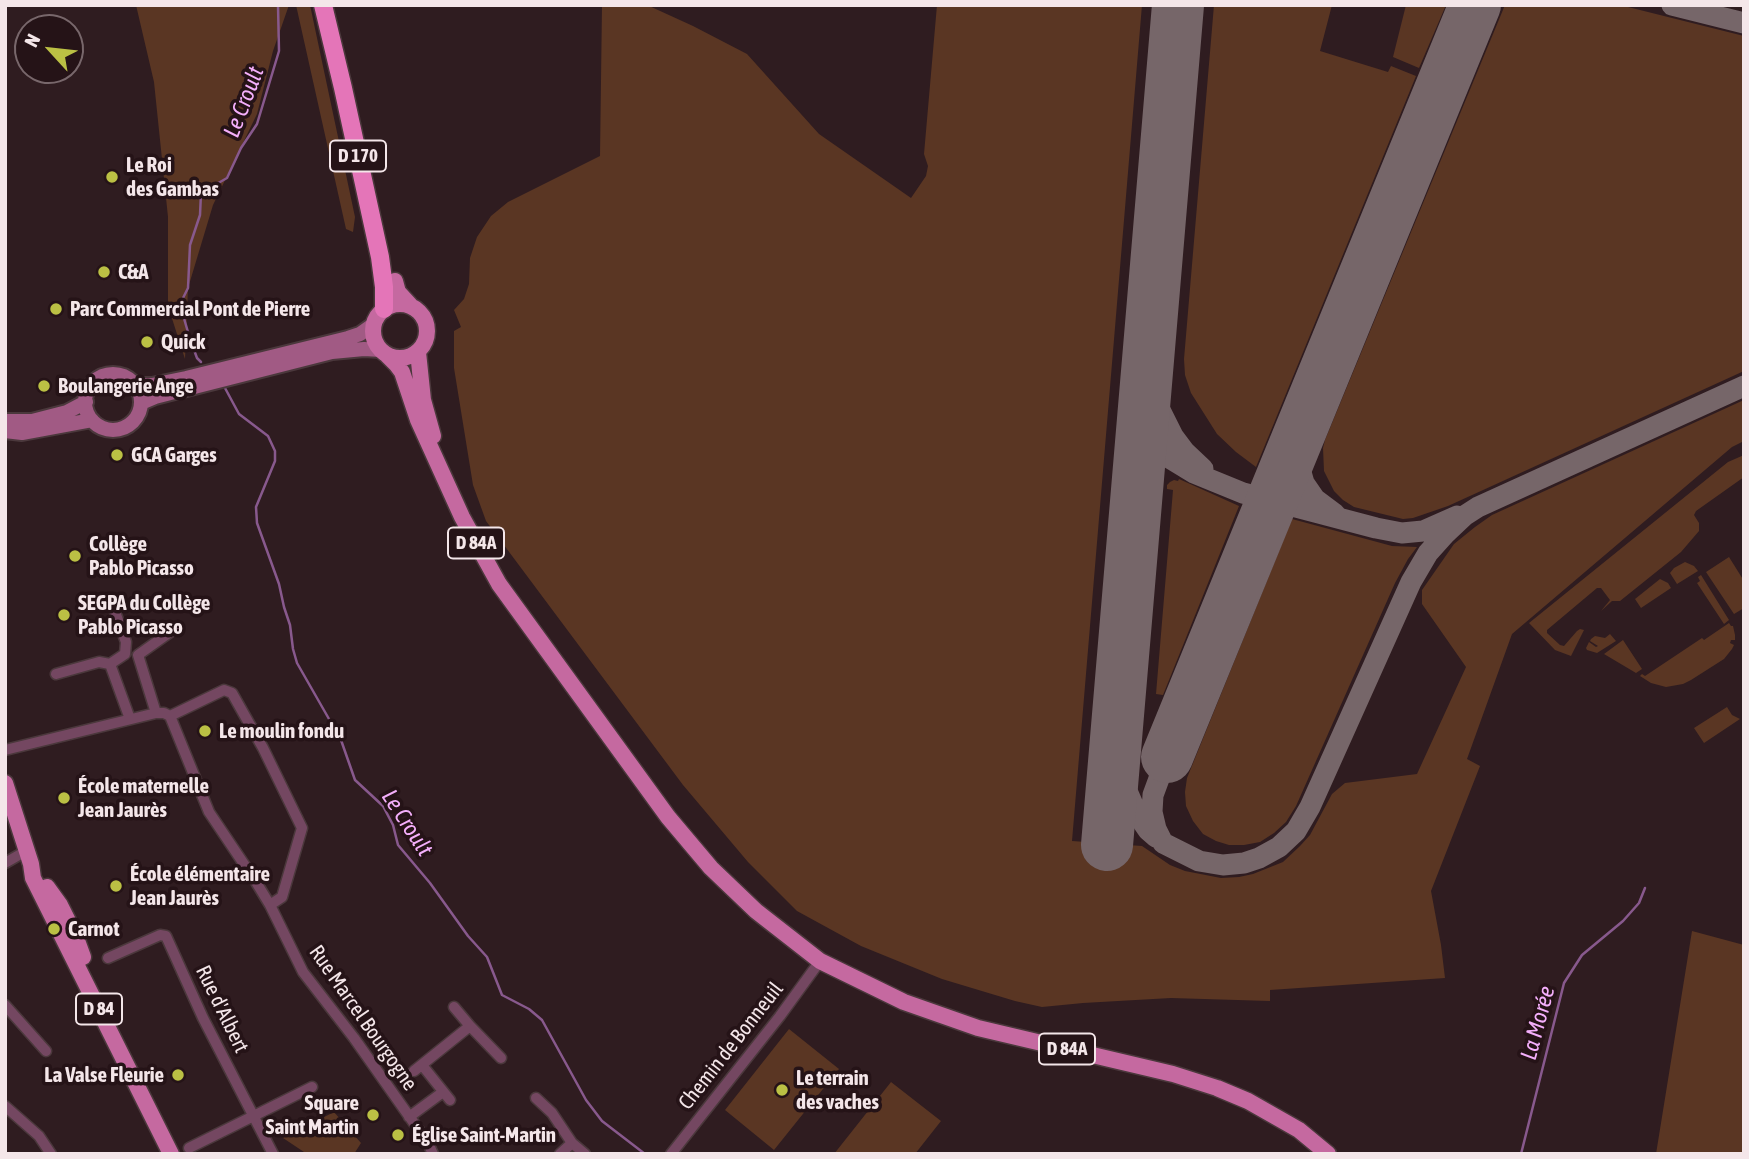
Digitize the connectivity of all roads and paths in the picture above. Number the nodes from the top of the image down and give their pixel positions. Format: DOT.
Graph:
graph roads {
  1 [pos="323,5"];
  2 [pos="333,5"];
  3 [pos="395,281"];
  4 [pos="410,305"];
  5 [pos="379,316"];
  6 [pos="418,352"];
  7 [pos="384,353"];
  8 [pos="136,385"];
  9 [pos="86,402"];
  10 [pos="141,403"];
  11 [pos="92,420"];
  12 [pos="5,421"];
  13 [pos="5,431"];
  14 [pos="446,478"];
  15 [pos="115,612"];
  16 [pos="176,628"];
  17 [pos="110,664"];
  18 [pos="56,674"];
  19 [pos="156,713"];
  20 [pos="170,716"];
  21 [pos="130,719"];
  22 [pos="5,750"];
  23 [pos="5,783"];
  24 [pos="28,857"];
  25 [pos="5,863"];
  26 [pos="270,905"];
  27 [pos="792,939"];
  28 [pos="108,958"];
  29 [pos="820,961"];
  30 [pos="856,979"];
  31 [pos="5,1006"];
  32 [pos="454,1007"];
  33 [pos="470,1026"];
  34 [pos="46,1051"];
  35 [pos="501,1058"];
  36 [pos="312,1087"];
  37 [pos="536,1097"];
  38 [pos="5,1106"];
  39 [pos="254,1116"];
  40 [pos="409,1118"];
  41 [pos="1279,1118"];
  42 [pos="572,1143"];
  43 [pos="185,1151"];
  44 [pos="51,1154"];
  45 [pos="171,1154"];
  46 [pos="273,1154"];
  47 [pos="433,1154"];
  48 [pos="560,1154"];
  49 [pos="585,1154"];
  50 [pos="671,1154"];
  51 [pos="1315,1154"];
  52 [pos="1328,1154"];
  1 -- 5 [label="highway, D 170"];
  2 -- 3 [label="highway, D 170"];
  3 -- 4 [label="main road, D 170"];
  4 -- 5 [label="main road"];
  4 -- 6 [label="main road"];
  5 -- 7 [label="main road"];
  5 -- 8 [label="main road"];
  6 -- 7 [label="main road"];
  6 -- 14 [label="main road, D 84A"];
  7 -- 10 [label="main road"];
  7 -- 14 [label="main road, D 84A"];
  8 -- 9 [label="main road"];
  8 -- 10 [label="main road"];
  9 -- 11 [label="main road"];
  9 -- 12 [label="main road"];
  10 -- 11 [label="main road"];
  11 -- 13 [label="main road"];
  14 -- 27 [label="main road, D 84A"];
  15 -- 17 [label="street"];
  16 -- 19 [label="street"];
  17 -- 18 [label="street"];
  17 -- 21 [label="street"];
  19 -- 20 [label="street"];
  19 -- 21 [label="street"];
  20 -- 26 [label="street, Rue Marcel Bourgogne"];
  20 -- 26 [label="street"];
  21 -- 22 [label="street"];
  23 -- 24 [label="main road, D 84"];
  24 -- 25 [label="street"];
  24 -- 43 [label="main road, D 84"];
  24 -- 45 [label="main road, D 84"];
  26 -- 40 [label="street, Rue Marcel Bourgogne"];
  27 -- 29 [label="main road, D 84A"];
  27 -- 30 [label="main road, D 84A"];
  28 -- 39 [label="street, Rue d'Albert"];
  29 -- 30 [label="main road, D 84A"];
  29 -- 50 [label="street, Chemin de Bonneuil"];
  30 -- 41 [label="main road, D 84A"];
  31 -- 34 [label="street"];
  32 -- 33 [label="street"];
  33 -- 35 [label="street"];
  33 -- 40 [label="street"];
  36 -- 39 [label="street"];
  37 -- 42 [label="street"];
  38 -- 44 [label="street"];
  39 -- 43 [label="street"];
  39 -- 46 [label="street, Rue d'Albert"];
  40 -- 47 [label="street, Rue Marcel Bourgogne"];
  41 -- 51 [label="main road, D 84A"];
  41 -- 52 [label="main road, D 84A"];
  42 -- 48 [label="street"];
  42 -- 49 [label="street"];
}
